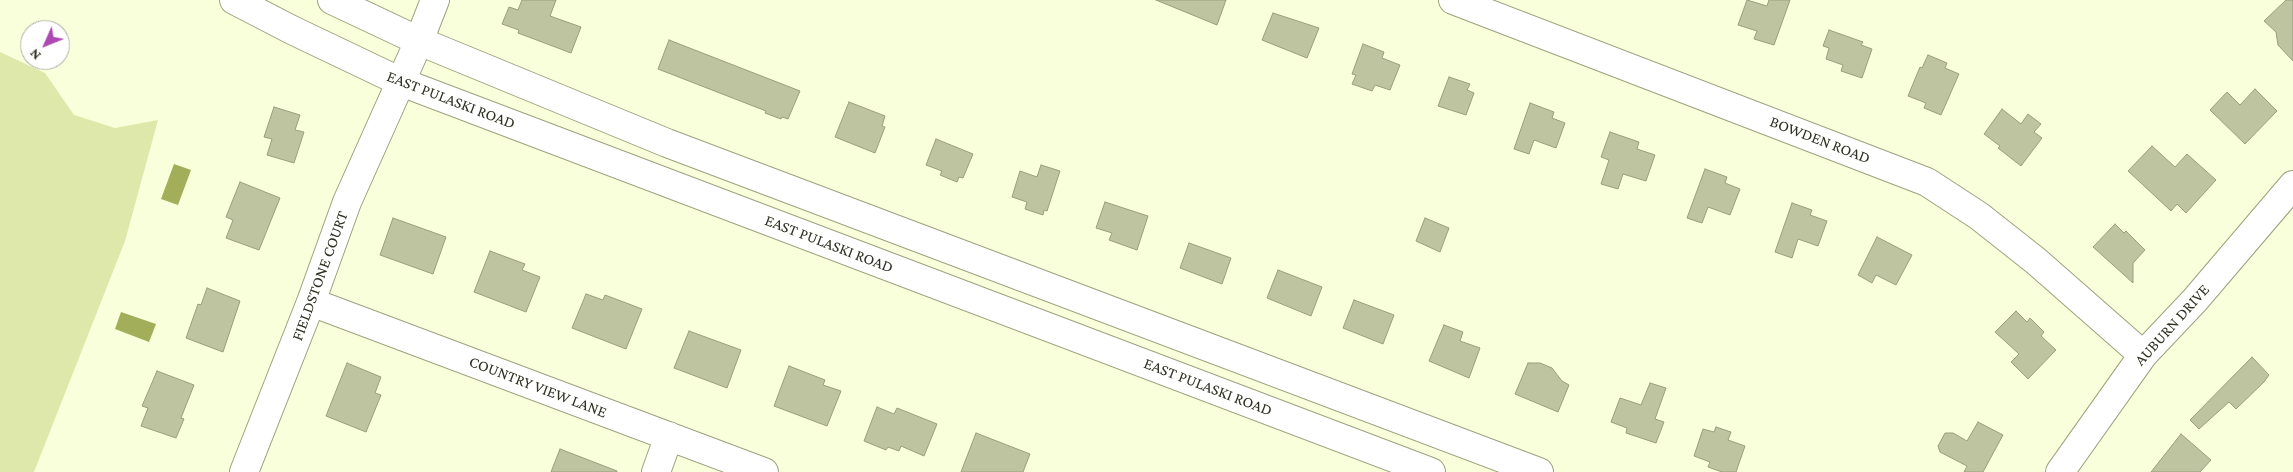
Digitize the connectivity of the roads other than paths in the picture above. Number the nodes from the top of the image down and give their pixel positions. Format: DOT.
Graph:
graph roads {
  1 [pos="234,0"];
  2 [pos="332,0"];
  3 [pos="435,0"];
  4 [pos="1453,0"];
  5 [pos="419,41"];
  6 [pos="401,82"];
  7 [pos="2293,185"];
  8 [pos="311,302"];
  9 [pos="2143,355"];
  10 [pos="669,436"];
  11 [pos="244,472"];
  12 [pos="656,472"];
  13 [pos="764,472"];
  14 [pos="1431,472"];
  15 [pos="1539,472"];
  16 [pos="2060,472"];
  1 -- 6 [label="street, EAST PULASKI ROAD"];
  2 -- 5 [label="street"];
  3 -- 5 [label="street, FIELDSTONE COURT"];
  4 -- 9 [label="street, BOWDEN ROAD"];
  5 -- 6 [label="street, FIELDSTONE COURT"];
  5 -- 15 [label="street"];
  6 -- 8 [label="street, FIELDSTONE COURT"];
  6 -- 14 [label="street, EAST PULASKI ROAD"];
  7 -- 9 [label="street, AUBURN DRIVE"];
  8 -- 10 [label="street, COUNTRY VIEW LANE"];
  8 -- 11 [label="street, FIELDSTONE COURT"];
  9 -- 16 [label="street, AUBURN DRIVE"];
  10 -- 12 [label="street"];
  10 -- 13 [label="street, COUNTRY VIEW LANE"];
}
